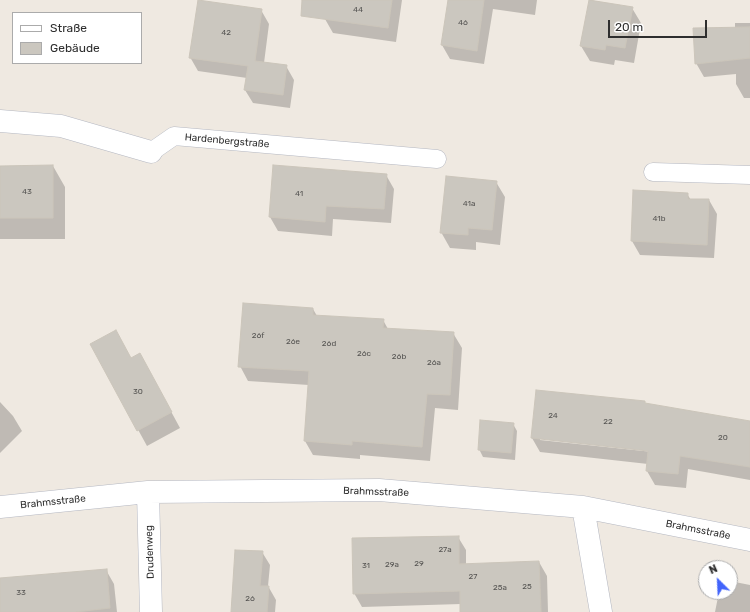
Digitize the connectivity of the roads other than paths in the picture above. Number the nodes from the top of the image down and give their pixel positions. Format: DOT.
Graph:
graph roads {
  1 [pos="0,121"];
  2 [pos="151,152"];
  3 [pos="437,159"];
  4 [pos="654,172"];
  5 [pos="750,175"];
  6 [pos="148,492"];
  7 [pos="0,507"];
  8 [pos="583,507"];
  9 [pos="750,540"];
  10 [pos="151,612"];
  11 [pos="601,612"];
  1 -- 2 [label="street, Hardenbergstraße"];
  2 -- 3 [label="lane, Hardenbergstraße"];
  4 -- 5 [label="lane"];
  6 -- 7 [label="street, Brahmsstraße"];
  6 -- 8 [label="street, Brahmsstraße"];
  6 -- 10 [label="street, Drudenweg"];
  8 -- 9 [label="street, Brahmsstraße"];
  8 -- 11 [label="street"];
}
